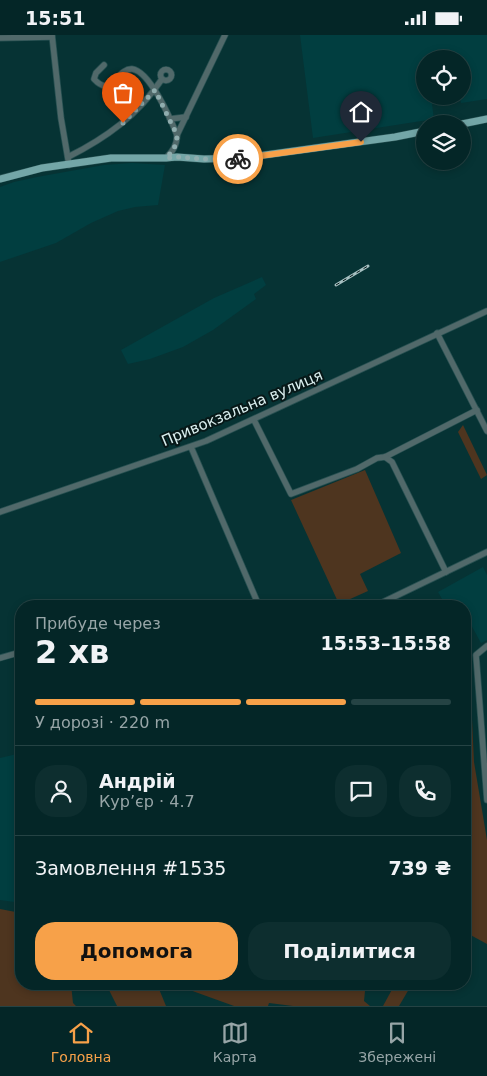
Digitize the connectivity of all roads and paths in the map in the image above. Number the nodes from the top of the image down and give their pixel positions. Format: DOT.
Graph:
graph roads {
  1 [pos="225,35"];
  2 [pos="52,36"];
  3 [pos="0,38"];
  4 [pos="104,65"];
  5 [pos="162,79"];
  6 [pos="155,90"];
  7 [pos="186,117"];
  8 [pos="170,119"];
  9 [pos="487,119"];
  10 [pos="471,122"];
  11 [pos="416,133"];
  12 [pos="177,135"];
  13 [pos="166,158"];
  14 [pos="68,161"];
  15 [pos="0,179"];
  16 [pos="487,311"];
  17 [pos="437,333"];
  18 [pos="476,410"];
  19 [pos="254,420"];
  20 [pos="487,431"];
  21 [pos="191,447"];
  22 [pos="385,457"];
  23 [pos="0,512"];
  24 [pos="487,552"];
  25 [pos="446,572"];
  26 [pos="256,600"];
  27 [pos="388,600"];
  28 [pos="487,646"];
  29 [pos="15,654"];
  30 [pos="0,658"];
  31 [pos="487,800"];
  1 -- 7 [label="street"];
  2 -- 3 [label="street"];
  2 -- 14 [label="street"];
  4 -- 6 [label="street"];
  5 -- 6 [label="street"];
  6 -- 8 [label="street"];
  6 -- 14 [label="street"];
  7 -- 8 [label="street"];
  7 -- 12 [label="street"];
  8 -- 12 [label="street"];
  9 -- 10 [label="main road"];
  11 -- 13 [label="main road"];
  12 -- 13 [label="street"];
  13 -- 14 [label="main road"];
  14 -- 15 [label="main road"];
  16 -- 17 [label="street, Привокзальна вулиця"];
  17 -- 18 [label="street"];
  17 -- 19 [label="street, Привокзальна вулиця"];
  18 -- 20 [label="street"];
  18 -- 22 [label="street"];
  19 -- 21 [label="street, Привокзальна вулиця"];
  19 -- 22 [label="street"];
  21 -- 23 [label="street, Привокзальна вулиця"];
  21 -- 26 [label="street"];
  22 -- 25 [label="street"];
  24 -- 25 [label="street"];
  25 -- 27 [label="street"];
  28 -- 31 [label="street"];
  29 -- 30 [label="street"];
}
